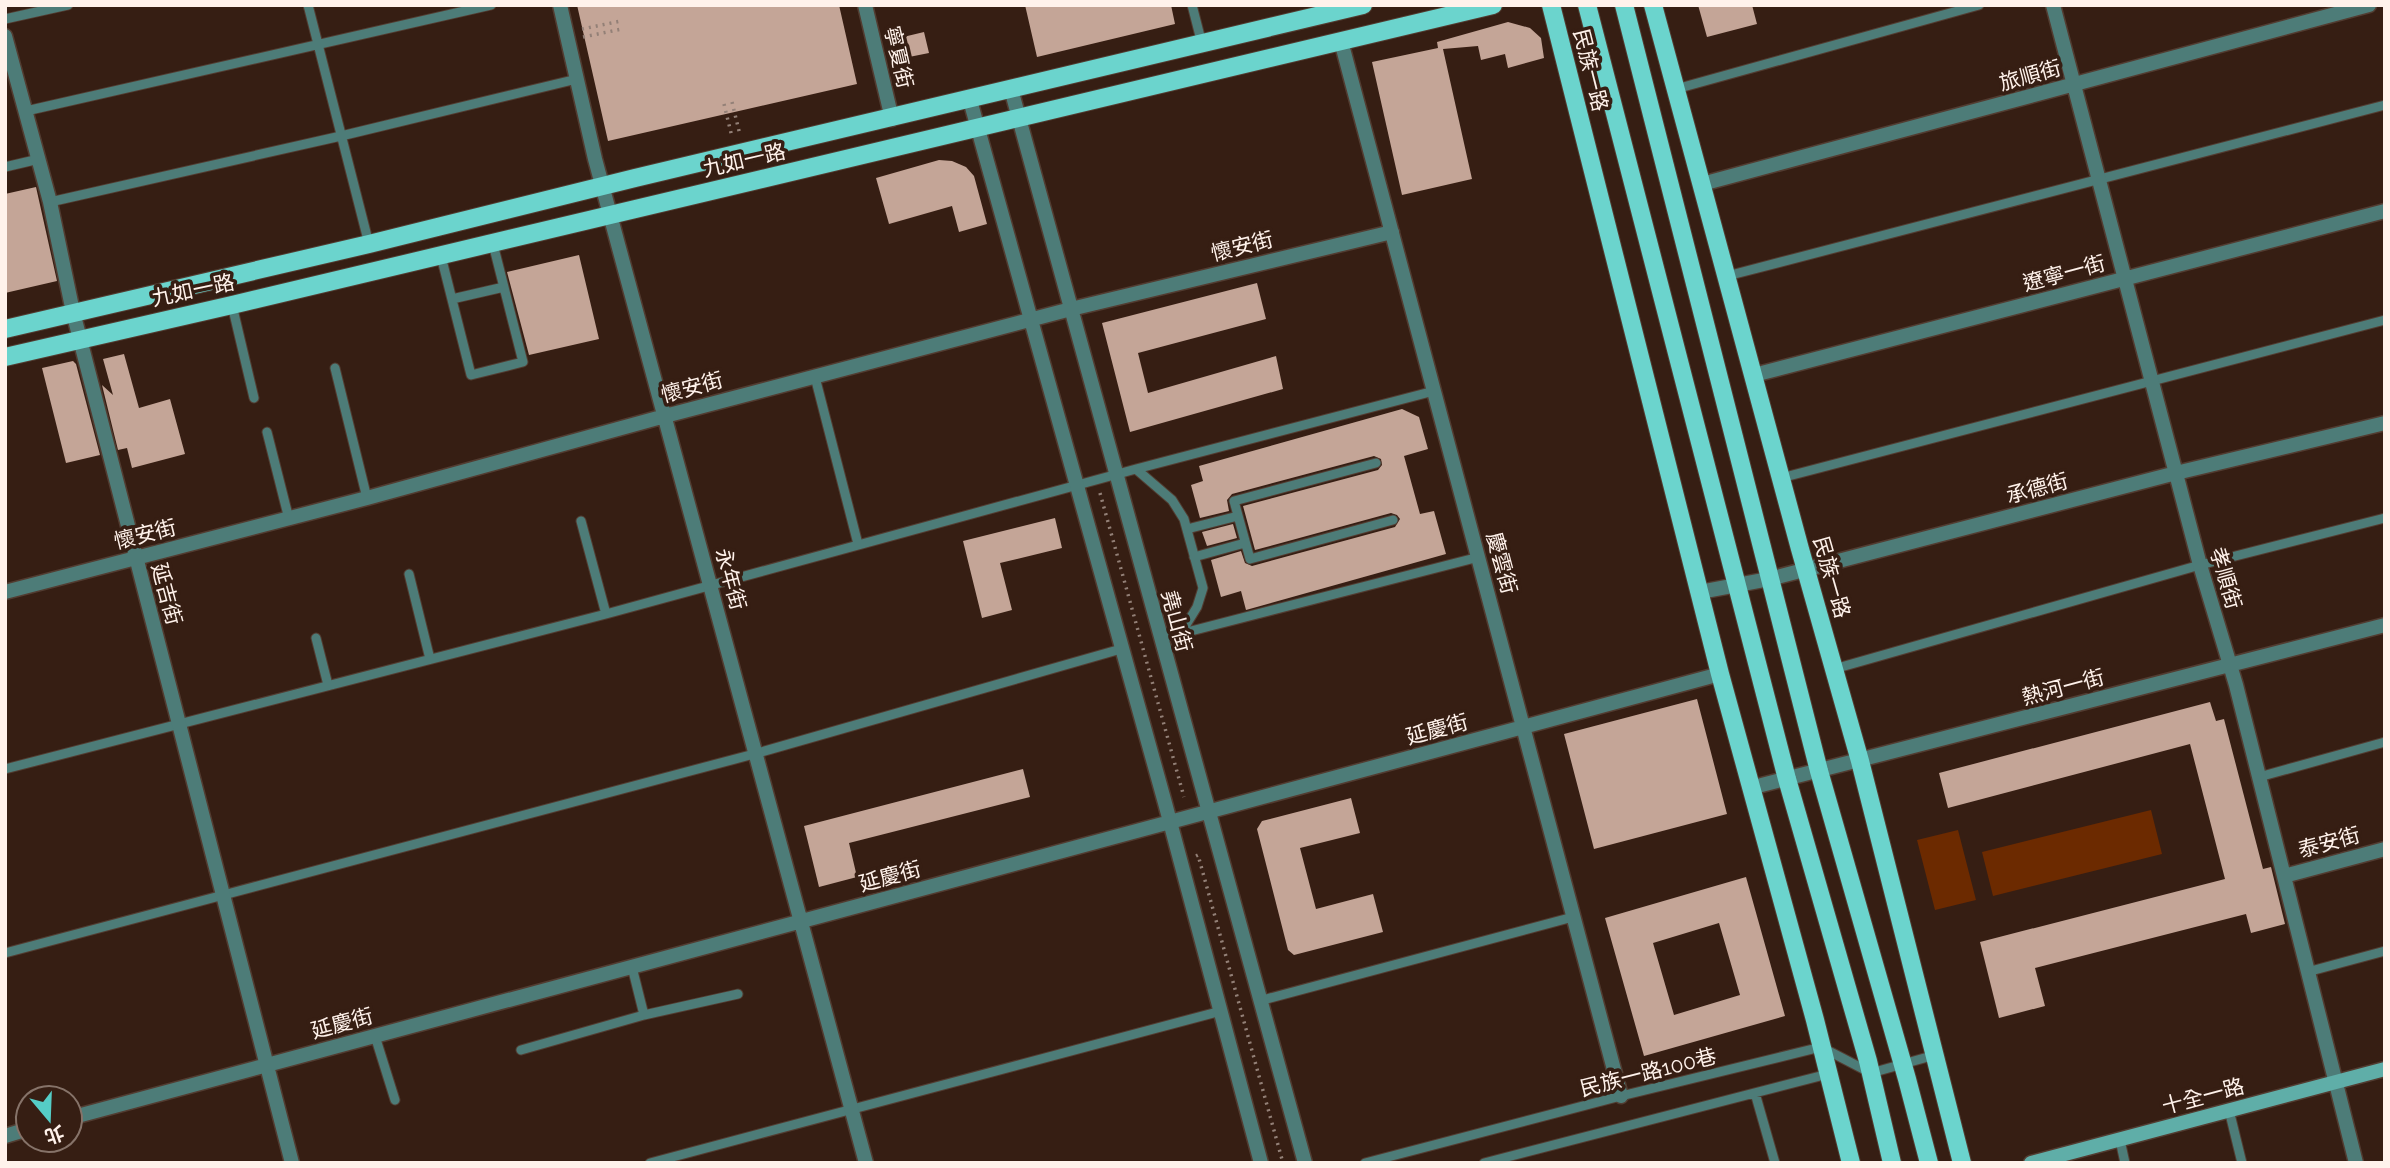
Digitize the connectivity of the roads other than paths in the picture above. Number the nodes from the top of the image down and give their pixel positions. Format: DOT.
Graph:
graph roads {
  1 [pos="68,5"];
  2 [pos="308,5"];
  3 [pos="491,5"];
  4 [pos="560,5"];
  5 [pos="865,5"];
  6 [pos="1192,5"];
  7 [pos="1363,5"];
  8 [pos="1493,5"];
  9 [pos="1551,5"];
  10 [pos="1587,5"];
  11 [pos="1624,5"];
  12 [pos="1653,5"];
  13 [pos="1979,5"];
  14 [pos="2053,5"];
  15 [pos="2369,5"];
  16 [pos="5,19"];
  17 [pos="5,36"];
  18 [pos="1341,41"];
  19 [pos="1202,44"];
  20 [pos="318,46"];
  21 [pos="577,79"];
  22 [pos="2074,85"];
  23 [pos="1011,89"];
  24 [pos="1676,89"];
  25 [pos="970,100"];
  26 [pos="2385,106"];
  27 [pos="26,111"];
  28 [pos="1018,117"];
  29 [pos="892,118"];
  30 [pos="977,127"];
  31 [pos="341,136"];
  32 [pos="39,159"];
  33 [pos="5,167"];
  34 [pos="2098,179"];
  35 [pos="1702,184"];
  36 [pos="603,187"];
  37 [pos="50,202"];
  38 [pos="2385,211"];
  39 [pos="611,214"];
  40 [pos="1392,232"];
  41 [pos="369,244"];
  42 [pos="493,244"];
  43 [pos="441,256"];
  44 [pos="1727,276"];
  45 [pos="2125,279"];
  46 [pos="504,287"];
  47 [pos="452,299"];
  48 [pos="232,305"];
  49 [pos="1070,309"];
  50 [pos="73,312"];
  51 [pos="1031,320"];
  52 [pos="2385,320"];
  53 [pos="5,329"];
  54 [pos="81,338"];
  55 [pos="5,357"];
  56 [pos="335,368"];
  57 [pos="1754,375"];
  58 [pos="816,377"];
  59 [pos="2152,381"];
  60 [pos="1434,391"];
  61 [pos="254,398"];
  62 [pos="665,416"];
  63 [pos="2385,423"];
  64 [pos="267,432"];
  65 [pos="1376,463"];
  66 [pos="1136,468"];
  67 [pos="2176,473"];
  68 [pos="1116,474"];
  69 [pos="1781,478"];
  70 [pos="1077,486"];
  71 [pos="367,498"];
  72 [pos="1238,516"];
  73 [pos="2385,517"];
  74 [pos="289,519"];
  75 [pos="580,520"];
  76 [pos="1393,520"];
  77 [pos="1186,529"];
  78 [pos="1245,543"];
  79 [pos="858,544"];
  80 [pos="1194,556"];
  81 [pos="1479,556"];
  82 [pos="136,558"];
  83 [pos="2200,565"];
  84 [pos="1806,569"];
  85 [pos="409,574"];
  86 [pos="1769,579"];
  87 [pos="710,584"];
  88 [pos="1738,585"];
  89 [pos="5,592"];
  90 [pos="1700,592"];
  91 [pos="606,614"];
  92 [pos="2385,625"];
  93 [pos="1181,634"];
  94 [pos="316,638"];
  95 [pos="1160,639"];
  96 [pos="1121,649"];
  97 [pos="430,659"];
  98 [pos="2230,665"];
  99 [pos="1834,668"];
  100 [pos="1720,674"];
  101 [pos="328,685"];
  102 [pos="179,723"];
  103 [pos="1524,727"];
  104 [pos="2385,743"];
  105 [pos="754,754"];
  106 [pos="1860,761"];
  107 [pos="5,768"];
  108 [pos="1819,771"];
  109 [pos="2259,777"];
  110 [pos="1787,779"];
  111 [pos="1751,788"];
  112 [pos="1208,812"];
  113 [pos="1170,822"];
  114 [pos="2385,849"];
  115 [pos="2284,876"];
  116 [pos="224,896"];
  117 [pos="1573,917"];
  118 [pos="800,922"];
  119 [pos="2385,951"];
  120 [pos="5,953"];
  121 [pos="632,967"];
  122 [pos="2308,971"];
  123 [pos="738,994"];
  124 [pos="1259,1001"];
  125 [pos="1221,1011"];
  126 [pos="645,1015"];
  127 [pos="375,1036"];
  128 [pos="1821,1047"];
  129 [pos="521,1050"];
  130 [pos="1935,1055"];
  131 [pos="1903,1064"];
  132 [pos="268,1065"];
  133 [pos="2385,1069"];
  134 [pos="1871,1073"];
  135 [pos="1828,1074"];
  136 [pos="2335,1082"];
  137 [pos="1755,1093"];
  138 [pos="1621,1096"];
  139 [pos="395,1100"];
  140 [pos="2229,1110"];
  141 [pos="851,1111"];
  142 [pos="84,1114"];
  143 [pos="2120,1140"];
  144 [pos="292,1163"];
  145 [pos="650,1163"];
  146 [pos="866,1163"];
  147 [pos="1261,1163"];
  148 [pos="1305,1163"];
  149 [pos="1365,1163"];
  150 [pos="1484,1163"];
  151 [pos="1775,1163"];
  152 [pos="1852,1163"];
  153 [pos="1892,1163"];
  154 [pos="1929,1163"];
  155 [pos="1962,1163"];
  156 [pos="2031,1163"];
  157 [pos="2125,1163"];
  158 [pos="2242,1163"];
  159 [pos="2356,1163"];
  1 -- 16 [label="lane"];
  2 -- 20 [label="lane"];
  3 -- 20 [label="lane"];
  4 -- 21 [label="street, 永年街"];
  5 -- 29 [label="street, 寧夏街"];
  6 -- 19 [label="lane"];
  7 -- 19 [label="main road, 九如一路"];
  8 -- 18 [label="main road, 九如一路"];
  9 -- 90 [label="main road, 民族一路"];
  10 -- 88 [label="main road, 民族一路"];
  11 -- 86 [label="main road"];
  12 -- 24 [label="main road, 民族一路"];
  13 -- 24 [label="lane"];
  14 -- 22 [label="street, 孝順街"];
  15 -- 22 [label="street, 旅順街"];
  17 -- 27 [label="street, 延吉街"];
  18 -- 28 [label="main road, 九如一路"];
  18 -- 40 [label="street, 慶雲街"];
  19 -- 23 [label="main road, 九如一路"];
  20 -- 27 [label="lane"];
  20 -- 31 [label="lane"];
  21 -- 31 [label="lane"];
  21 -- 36 [label="street, 永年街"];
  22 -- 34 [label="street, 孝順街"];
  22 -- 35 [label="street, 旅順街"];
  23 -- 25 [label="main road, 九如一路"];
  23 -- 28 [label="street, 堯山街"];
  24 -- 35 [label="main road, 民族一路"];
  25 -- 29 [label="main road, 九如一路"];
  25 -- 30 [label="street"];
  26 -- 34 [label="lane"];
  27 -- 32 [label="street, 延吉街"];
  28 -- 30 [label="main road, 九如一路"];
  28 -- 49 [label="street, 堯山街"];
  29 -- 36 [label="main road, 九如一路"];
  30 -- 39 [label="main road, 九如一路"];
  30 -- 51 [label="street"];
  31 -- 37 [label="lane"];
  31 -- 41 [label="lane"];
  32 -- 33 [label="lane"];
  32 -- 37 [label="street, 延吉街"];
  34 -- 44 [label="lane"];
  34 -- 45 [label="street, 孝順街"];
  35 -- 44 [label="main road, 民族一路"];
  36 -- 39 [label="street, 永年街"];
  36 -- 41 [label="main road, 九如一路"];
  37 -- 50 [label="street, 延吉街"];
  38 -- 45 [label="street, 遼寧一街"];
  39 -- 42 [label="main road, 九如一路"];
  39 -- 62 [label="street, 永年街"];
  40 -- 49 [label="street, 懷安街"];
  40 -- 60 [label="street, 慶雲街"];
  41 -- 50 [label="main road, 九如一路"];
  42 -- 43 [label="main road, 九如一路"];
  42 -- 46 [label="lane"];
  43 -- 47 [label="lane"];
  43 -- 48 [label="main road, 九如一路"];
  44 -- 57 [label="main road, 民族一路"];
  45 -- 57 [label="street, 遼寧一街"];
  45 -- 59 [label="street, 孝順街"];
  46 -- 47 [label="lane"];
  46 -- 47 [label="lane"];
  48 -- 54 [label="main road, 九如一路"];
  48 -- 61 [label="lane"];
  49 -- 51 [label="street, 懷安街"];
  49 -- 68 [label="street, 堯山街"];
  50 -- 53 [label="main road, 九如一路"];
  50 -- 54 [label="street, 延吉街"];
  51 -- 58 [label="street, 懷安街"];
  51 -- 70 [label="street"];
  52 -- 59 [label="lane"];
  54 -- 55 [label="main road, 九如一路"];
  54 -- 82 [label="street, 延吉街"];
  56 -- 71 [label="lane"];
  57 -- 69 [label="main road, 民族一路"];
  58 -- 62 [label="street, 懷安街"];
  58 -- 79 [label="lane"];
  59 -- 67 [label="street, 孝順街"];
  59 -- 69 [label="lane"];
  60 -- 66 [label="lane"];
  60 -- 81 [label="street, 慶雲街"];
  62 -- 71 [label="street, 懷安街"];
  62 -- 87 [label="street, 永年街"];
  63 -- 67 [label="street, 承德街"];
  64 -- 74 [label="lane"];
  65 -- 72 [label="lane"];
  66 -- 68 [label="lane"];
  66 -- 77 [label="lane"];
  67 -- 83 [label="street, 孝順街"];
  67 -- 84 [label="street, 承德街"];
  68 -- 70 [label="lane"];
  68 -- 95 [label="street, 堯山街"];
  69 -- 84 [label="main road, 民族一路"];
  70 -- 79 [label="lane"];
  70 -- 96 [label="street"];
  71 -- 74 [label="street, 懷安街"];
  72 -- 77 [label="lane"];
  72 -- 78 [label="lane"];
  73 -- 83 [label="lane"];
  74 -- 82 [label="street, 懷安街"];
  75 -- 91 [label="lane"];
  76 -- 78 [label="lane"];
  77 -- 80 [label="lane"];
  78 -- 80 [label="lane"];
  79 -- 87 [label="lane"];
  80 -- 93 [label="lane"];
  81 -- 93 [label="lane"];
  81 -- 103 [label="street, 慶雲街"];
  82 -- 89 [label="street, 懷安街"];
  82 -- 102 [label="street, 延吉街"];
  83 -- 98 [label="street, 孝順街"];
  83 -- 99 [label="lane"];
  84 -- 86 [label="street, 承德街"];
  84 -- 99 [label="main road, 民族一路"];
  85 -- 97 [label="lane"];
  86 -- 88 [label="street, 承德街"];
  86 -- 108 [label="main road"];
  87 -- 91 [label="lane"];
  87 -- 105 [label="street, 永年街"];
  88 -- 90 [label="street, 承德街"];
  88 -- 110 [label="main road, 民族一路"];
  90 -- 100 [label="main road, 民族一路"];
  91 -- 97 [label="lane"];
  92 -- 98 [label="street, 熱河一街"];
  93 -- 95 [label="lane"];
  94 -- 101 [label="lane"];
  95 -- 112 [label="street, 堯山街"];
  96 -- 105 [label="lane"];
  96 -- 113 [label="street"];
  97 -- 101 [label="lane"];
  98 -- 106 [label="street, 熱河一街"];
  98 -- 109 [label="street, 孝順街"];
  99 -- 106 [label="main road, 民族一路"];
  100 -- 103 [label="street, 延慶街"];
  100 -- 111 [label="main road, 民族一路"];
  101 -- 102 [label="lane"];
  102 -- 107 [label="lane"];
  102 -- 116 [label="street, 延吉街"];
  103 -- 112 [label="street, 延慶街"];
  103 -- 117 [label="street, 慶雲街"];
  104 -- 109 [label="lane"];
  105 -- 116 [label="lane"];
  105 -- 118 [label="street, 永年街"];
  106 -- 108 [label="street, 熱河一街"];
  106 -- 130 [label="main road, 民族一路"];
  108 -- 110 [label="street, 熱河一街"];
  108 -- 131 [label="main road"];
  109 -- 115 [label="street, 孝順街"];
  110 -- 111 [label="street, 熱河一街"];
  110 -- 134 [label="main road, 民族一路"];
  111 -- 128 [label="main road, 民族一路"];
  112 -- 113 [label="street, 延慶街"];
  112 -- 124 [label="street, 堯山街"];
  113 -- 118 [label="street, 延慶街"];
  113 -- 125 [label="street"];
  114 -- 115 [label="street, 泰安街"];
  115 -- 122 [label="street, 孝順街"];
  116 -- 120 [label="lane"];
  116 -- 132 [label="street, 延吉街"];
  117 -- 124 [label="lane"];
  117 -- 138 [label="street, 慶雲街"];
  118 -- 121 [label="street, 延慶街"];
  118 -- 141 [label="street, 永年街"];
  119 -- 122 [label="lane"];
  121 -- 126 [label="lane"];
  121 -- 127 [label="street, 延慶街"];
  122 -- 136 [label="street, 孝順街"];
  123 -- 126 [label="lane"];
  124 -- 148 [label="street, 堯山街"];
  125 -- 141 [label="lane"];
  125 -- 147 [label="street"];
  126 -- 129 [label="lane"];
  127 -- 132 [label="street, 延慶街"];
  127 -- 139 [label="lane"];
  128 -- 134 [label="lane"];
  128 -- 135 [label="main road, 民族一路"];
  128 -- 138 [label="lane, 民族一路100巷"];
  130 -- 131 [label="lane"];
  130 -- 155 [label="main road, 民族一路"];
  131 -- 134 [label="lane"];
  131 -- 154 [label="main road"];
  132 -- 142 [label="street, 延慶街"];
  132 -- 144 [label="street, 延吉街"];
  133 -- 136 [label="street, 十全一路"];
  134 -- 153 [label="main road, 民族一路"];
  135 -- 137 [label="lane"];
  135 -- 152 [label="main road, 民族一路"];
  136 -- 140 [label="street, 十全一路"];
  136 -- 159 [label="street, 孝順街"];
  137 -- 150 [label="lane"];
  137 -- 151 [label="lane"];
  138 -- 149 [label="lane, 民族一路100巷"];
  140 -- 143 [label="street, 十全一路"];
  140 -- 158 [label="lane"];
  141 -- 145 [label="lane"];
  141 -- 146 [label="street, 永年街"];
  143 -- 156 [label="street, 十全一路"];
  143 -- 157 [label="lane"];
}
